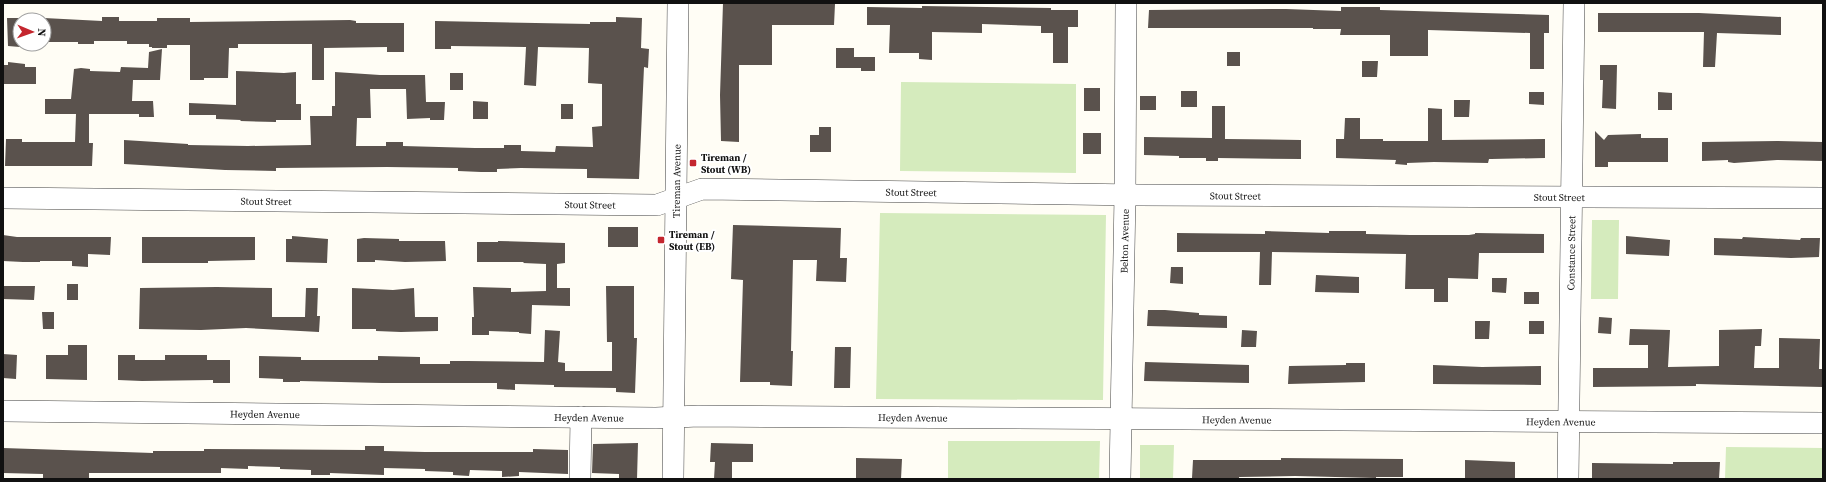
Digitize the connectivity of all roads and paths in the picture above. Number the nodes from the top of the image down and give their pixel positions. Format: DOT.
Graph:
graph roads {
  1 [pos="678,3"];
  2 [pos="1126,3"];
  3 [pos="1574,3"];
  4 [pos="1124,195"];
  5 [pos="1572,197"];
  6 [pos="3,198"];
  7 [pos="1823,198"];
  8 [pos="676,199"];
  9 [pos="3,411"];
  10 [pos="581,417"];
  11 [pos="674,418"];
  12 [pos="1120,419"];
  13 [pos="1568,421"];
  14 [pos="1823,423"];
  15 [pos="580,479"];
  16 [pos="673,479"];
  17 [pos="1120,479"];
  18 [pos="1568,479"];
  1 -- 8 [label="street, Tireman Avenue"];
  2 -- 4 [label="street, Belton Avenue"];
  3 -- 5 [label="street, Constance Street"];
  4 -- 5 [label="street, Stout Street"];
  4 -- 8 [label="street, Stout Street"];
  4 -- 12 [label="street, Belton Avenue"];
  5 -- 7 [label="street, Stout Street"];
  5 -- 13 [label="street, Constance Street"];
  6 -- 8 [label="street, Stout Street"];
  8 -- 11 [label="street, Tireman Avenue"];
  9 -- 10 [label="street, Heyden Avenue"];
  10 -- 11 [label="street, Heyden Avenue"];
  10 -- 15 [label="street"];
  11 -- 12 [label="street, Heyden Avenue"];
  11 -- 16 [label="street, Tireman Avenue"];
  12 -- 13 [label="street, Heyden Avenue"];
  12 -- 17 [label="street, Belton Avenue"];
  13 -- 14 [label="street, Heyden Avenue"];
  13 -- 18 [label="street, Constance Street"];
}
